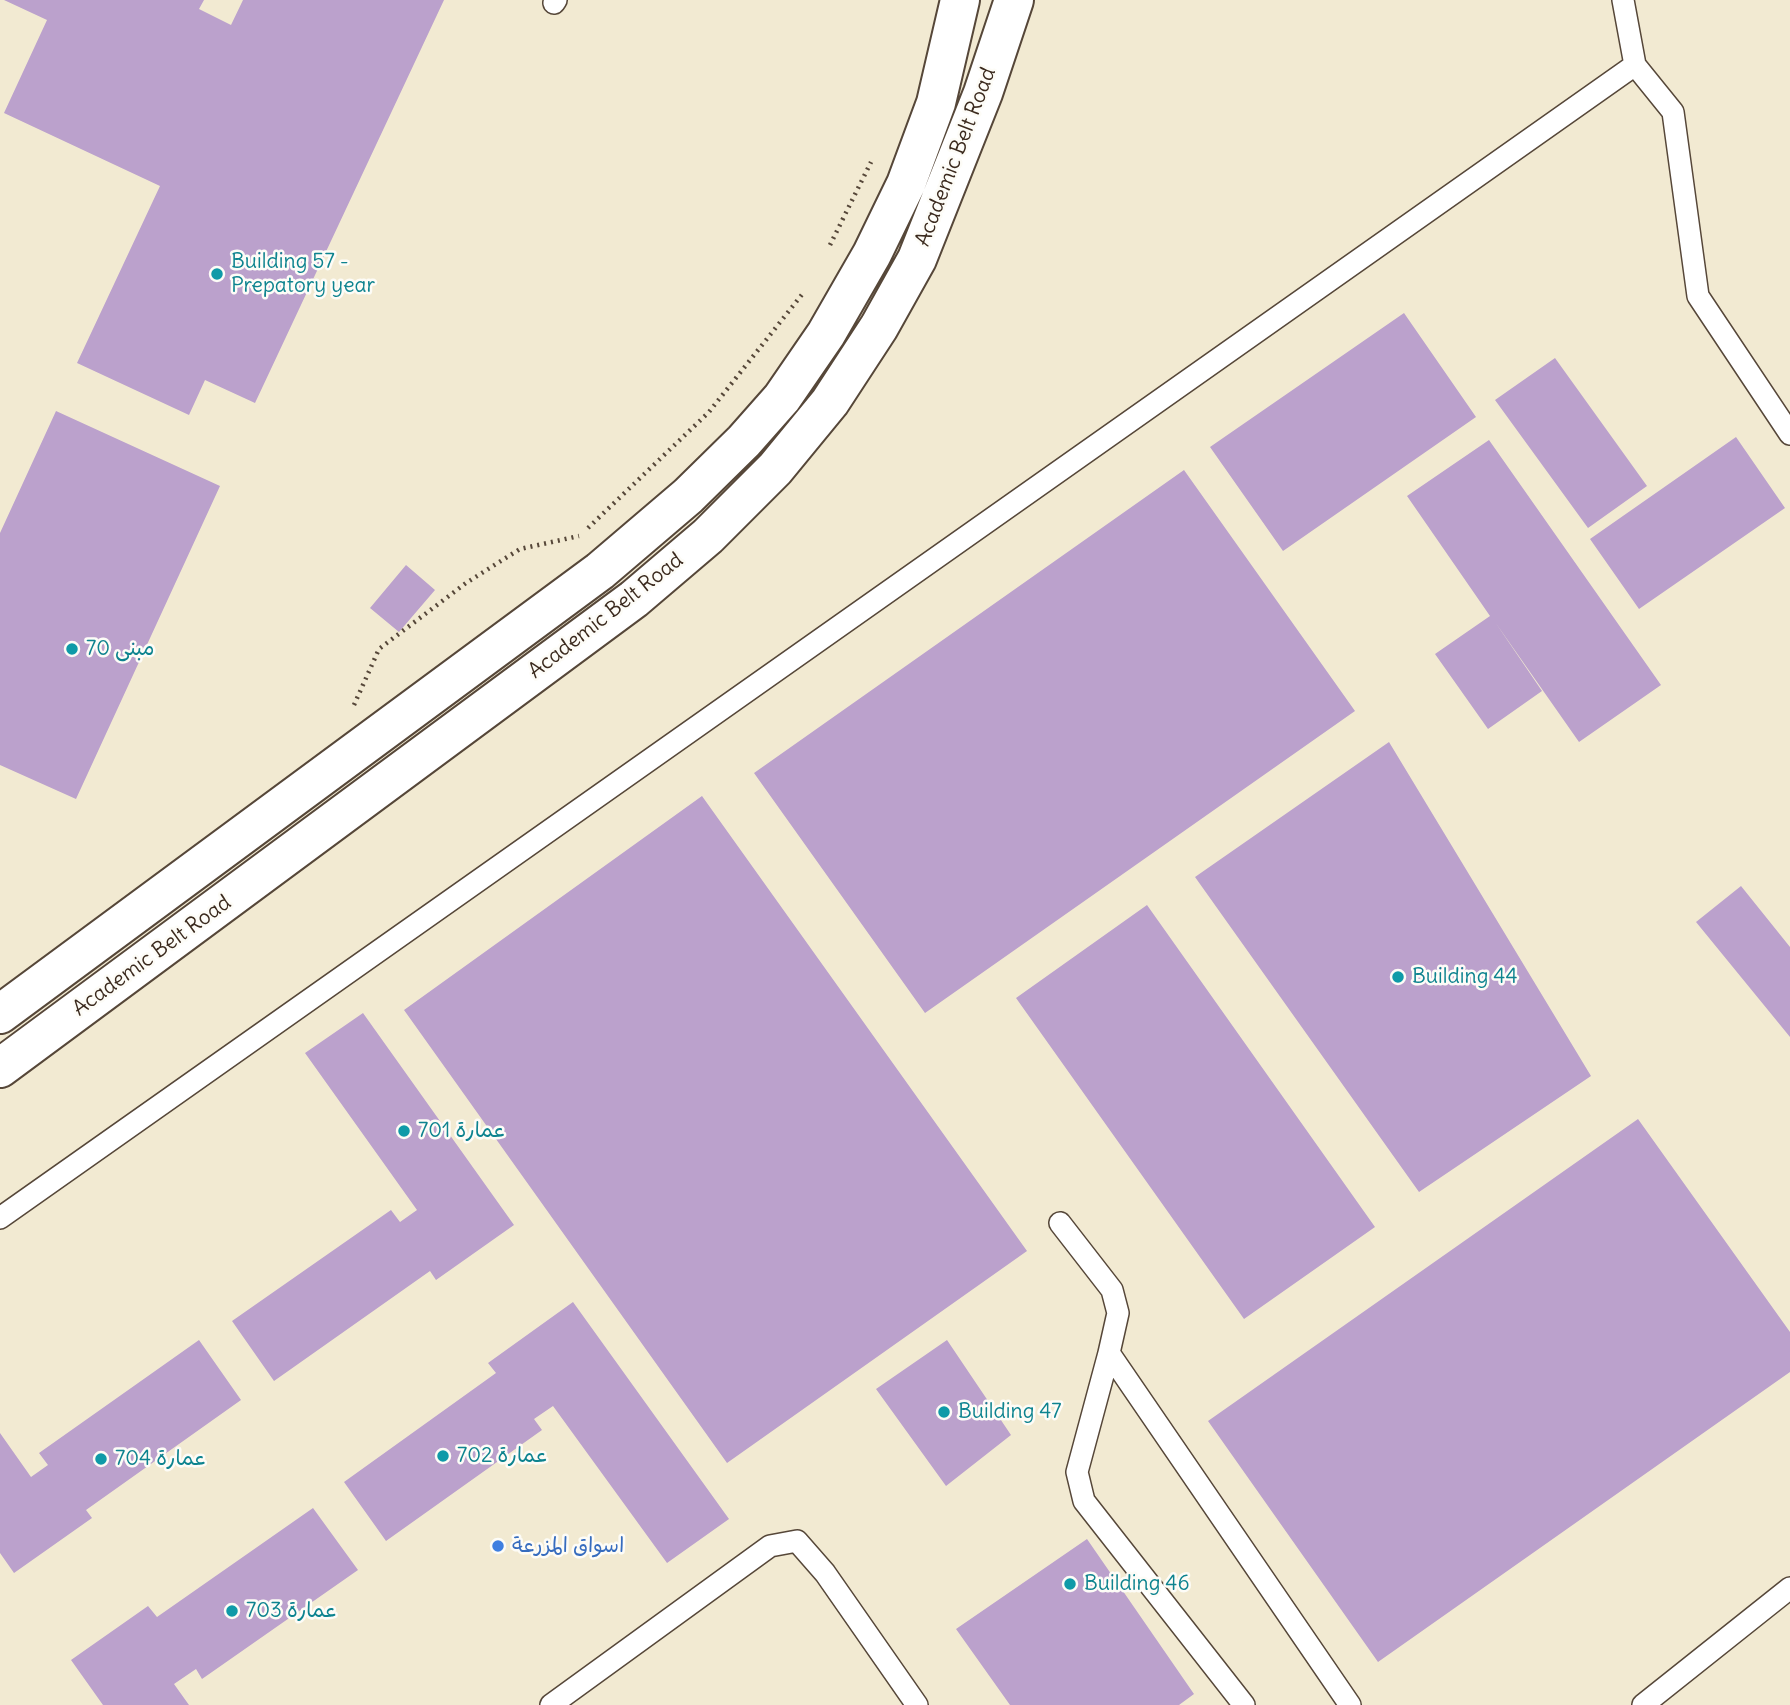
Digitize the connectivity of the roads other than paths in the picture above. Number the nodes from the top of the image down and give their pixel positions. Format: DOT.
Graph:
graph roads {
  1 [pos="960,0"];
  2 [pos="1014,0"];
  3 [pos="1623,0"];
  4 [pos="1635,65"];
  5 [pos="1790,434"];
  6 [pos="0,1014"];
  7 [pos="0,1068"];
  8 [pos="0,1218"];
  9 [pos="1060,1223"];
  10 [pos="1109,1353"];
  11 [pos="1790,1588"];
  12 [pos="1237,1703"];
  13 [pos="551,1705"];
  14 [pos="918,1705"];
  15 [pos="1350,1705"];
  16 [pos="1643,1705"];
  1 -- 6 [label="street, Academic Belt Road"];
  2 -- 7 [label="street, Academic Belt Road"];
  3 -- 4 [label="lane"];
  4 -- 5 [label="lane"];
  4 -- 8 [label="lane"];
  9 -- 10 [label="lane"];
  10 -- 12 [label="lane"];
  10 -- 15 [label="lane"];
  11 -- 16 [label="lane"];
  13 -- 14 [label="lane"];
}
